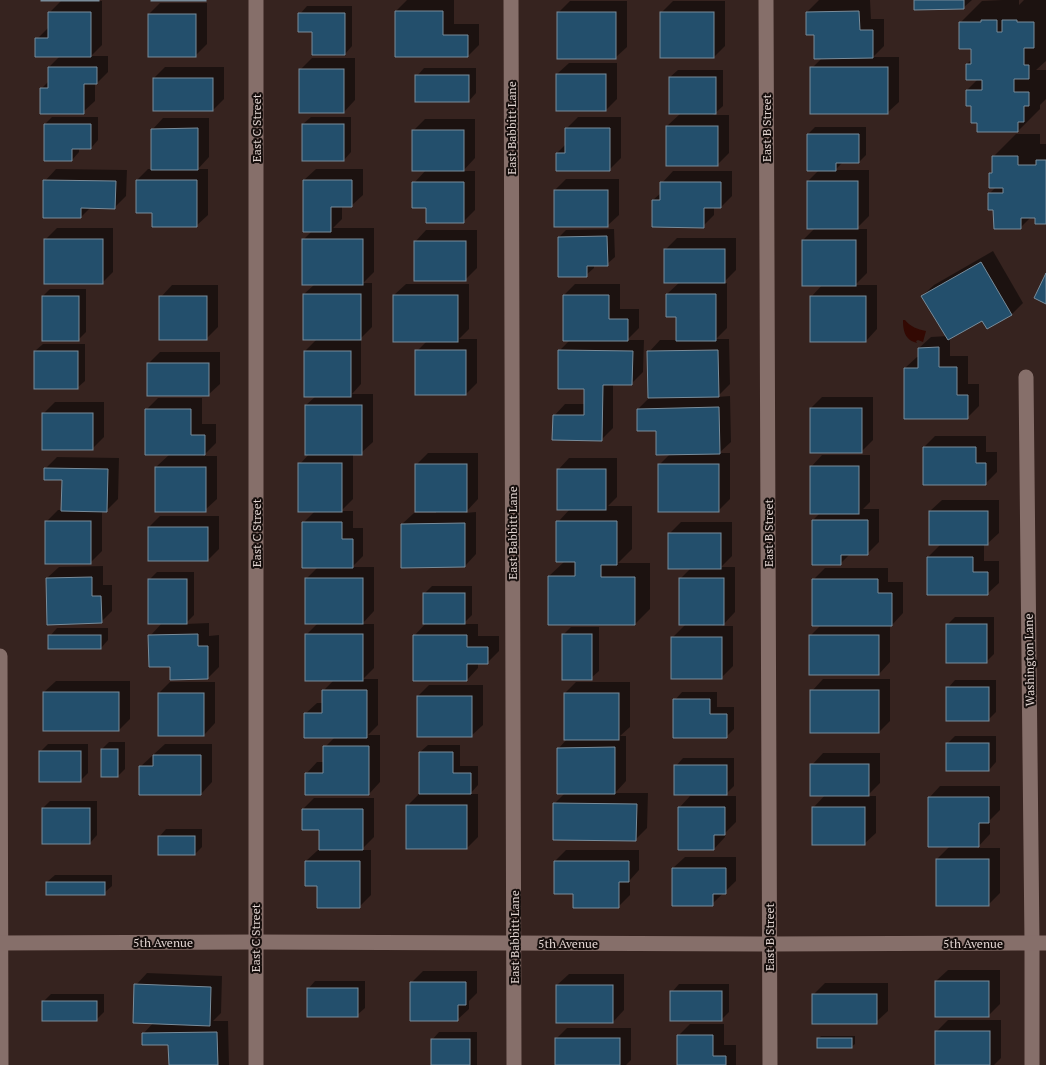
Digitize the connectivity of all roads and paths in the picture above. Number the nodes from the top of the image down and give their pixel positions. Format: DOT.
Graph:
graph roads {
  1 [pos="256,0"];
  2 [pos="511,0"];
  3 [pos="766,0"];
  4 [pos="1026,377"];
  5 [pos="0,656"];
  6 [pos="255,942"];
  7 [pos="514,942"];
  8 [pos="1,943"];
  9 [pos="1039,943"];
  10 [pos="769,944"];
  11 [pos="1,1065"];
  12 [pos="256,1065"];
  13 [pos="514,1065"];
  14 [pos="770,1065"];
  15 [pos="1032,1065"];
  1 -- 6 [label="street, East C Street"];
  2 -- 7 [label="street, East Babbitt Lane"];
  3 -- 10 [label="street, East B Street"];
  4 -- 9 [label="street, Washington Lane"];
  5 -- 8 [label="street"];
  6 -- 7 [label="street, 5th Avenue"];
  6 -- 8 [label="street, 5th Avenue"];
  6 -- 12 [label="street, East C Street"];
  7 -- 10 [label="street, 5th Avenue"];
  7 -- 13 [label="street, East Babbitt Lane"];
  8 -- 11 [label="street"];
  9 -- 10 [label="street, 5th Avenue"];
  9 -- 15 [label="street, Washington Lane"];
  10 -- 14 [label="street, East B Street"];
}
